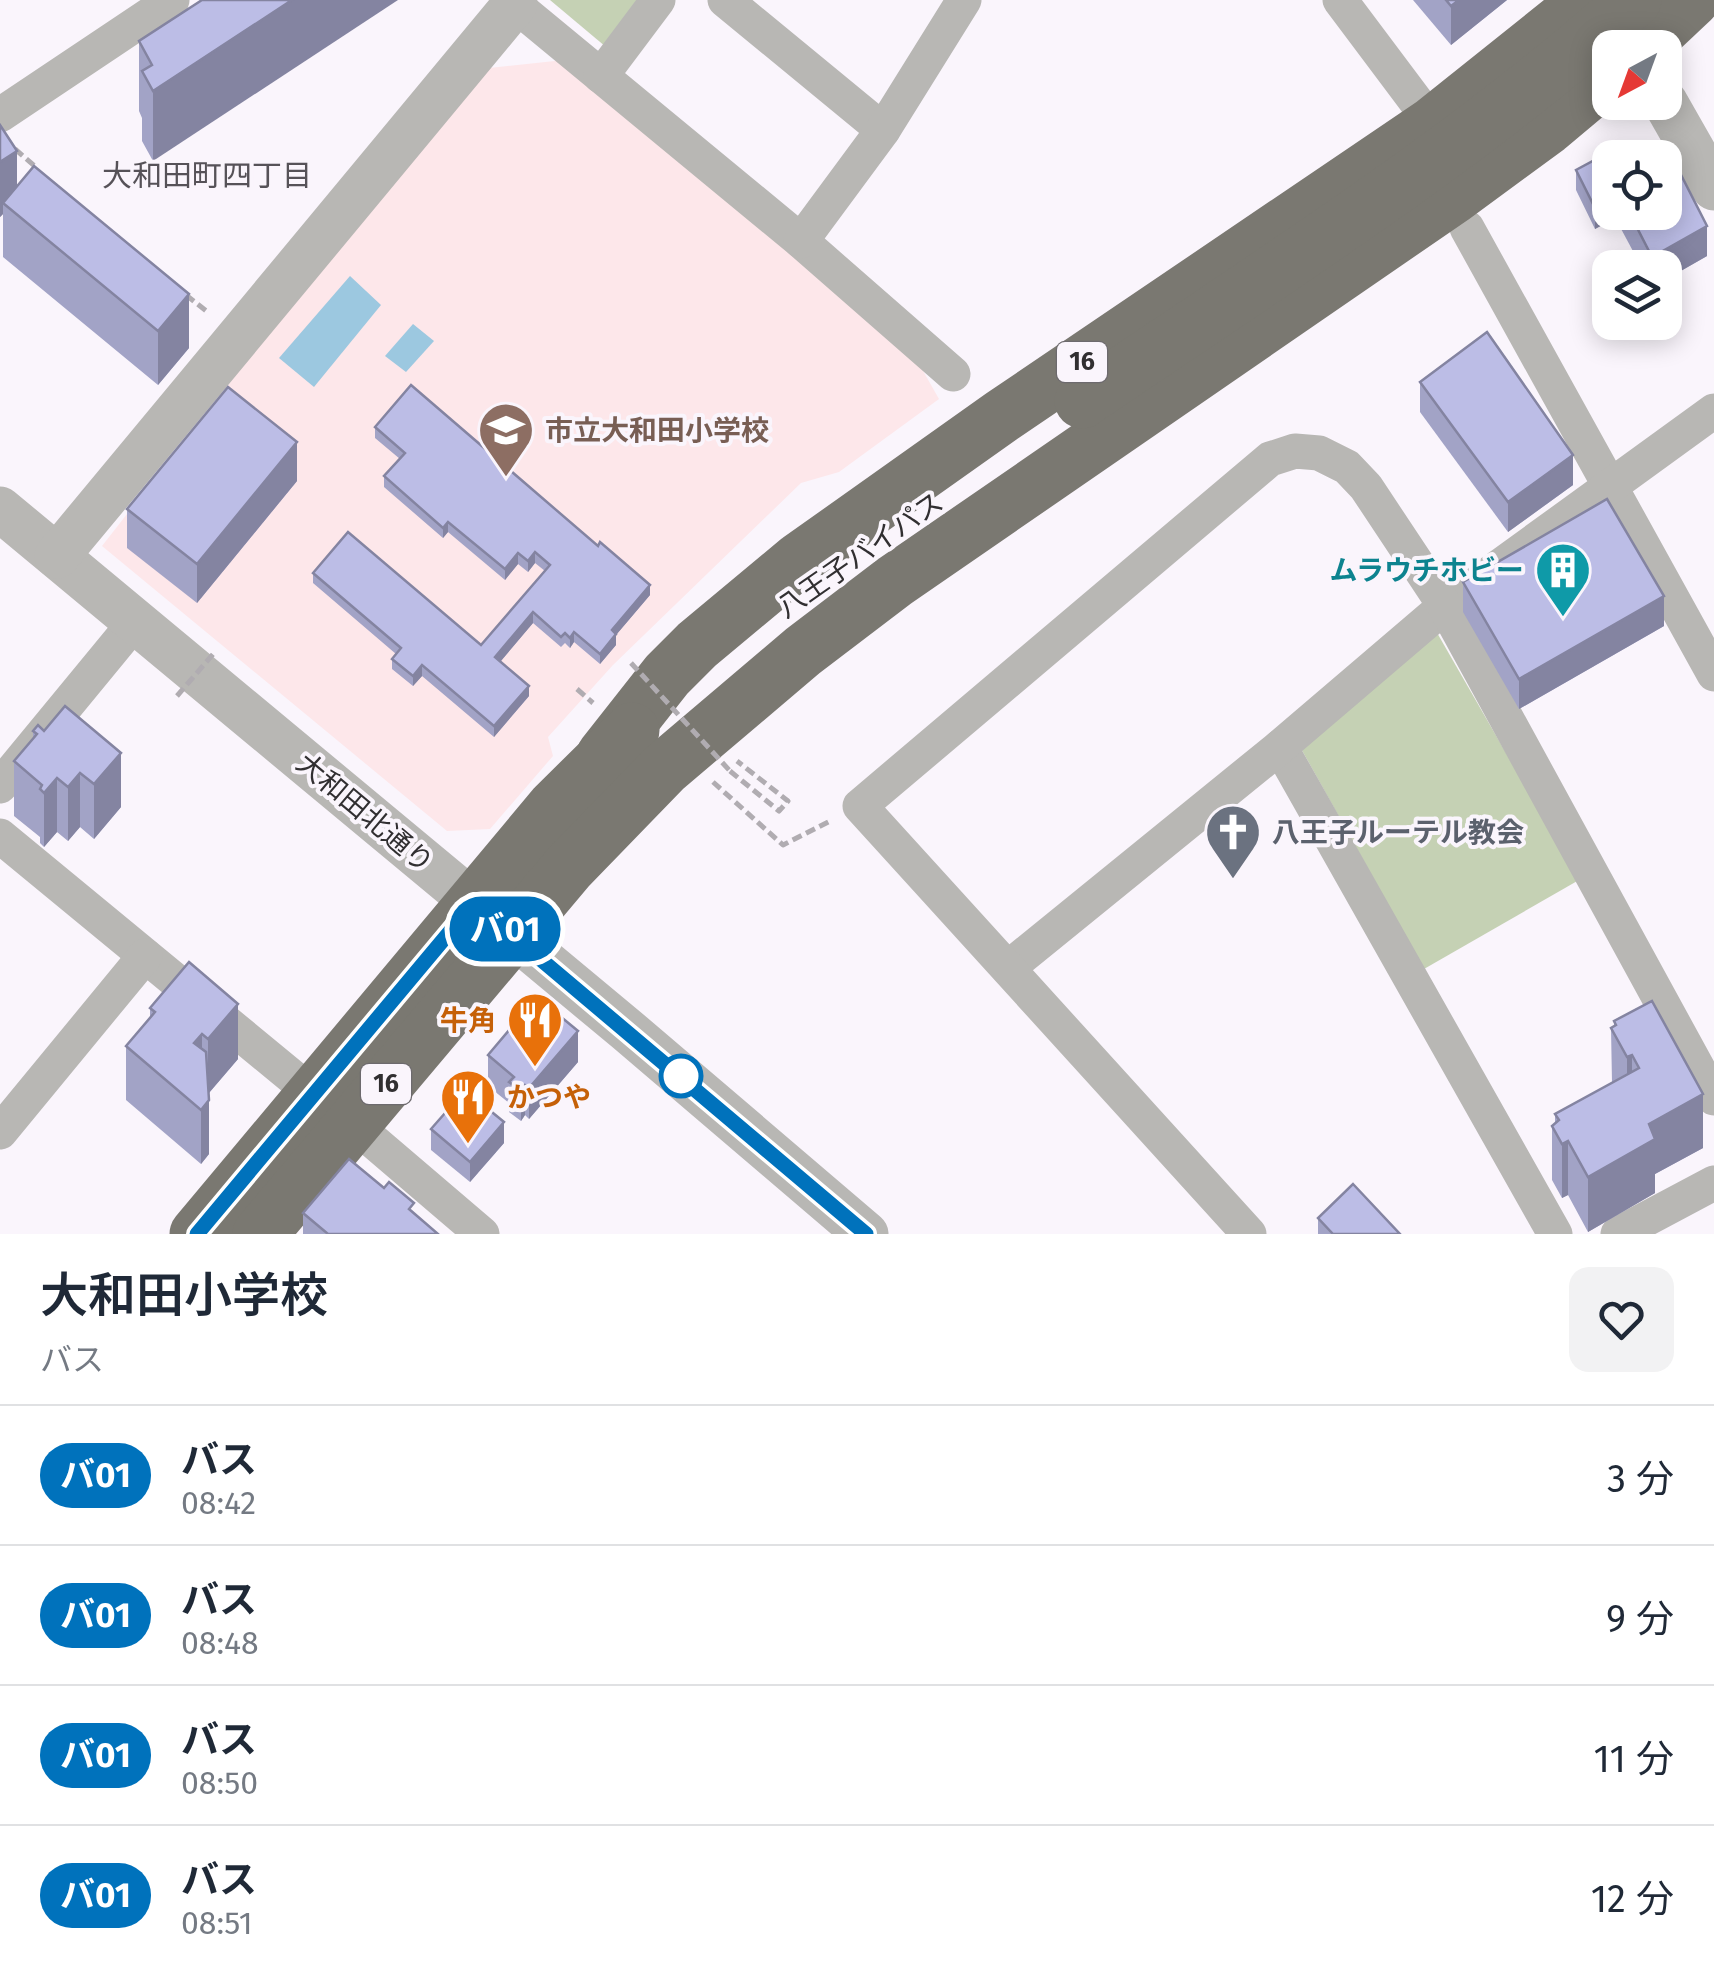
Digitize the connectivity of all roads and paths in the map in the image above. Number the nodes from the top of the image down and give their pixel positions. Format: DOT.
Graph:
graph roads {
  1 [pos="658,0"];
  2 [pos="725,0"];
  3 [pos="964,0"];
  4 [pos="1340,0"];
  5 [pos="1588,0"];
  6 [pos="1610,0"];
  7 [pos="1634,0"];
  8 [pos="1692,0"];
  9 [pos="512,2"];
  10 [pos="155,4"];
  11 [pos="1628,30"];
  12 [pos="1659,30"];
  13 [pos="1714,32"];
  14 [pos="1682,62"];
  15 [pos="600,76"];
  16 [pos="1592,89"];
  17 [pos="0,114"];
  18 [pos="1612,120"];
  19 [pos="1675,120"];
  20 [pos="1433,124"];
  21 [pos="884,130"];
  22 [pos="15,150"];
  23 [pos="44,175"];
  24 [pos="1714,188"];
  25 [pos="1467,228"];
  26 [pos="801,241"];
  27 [pos="178,288"];
  28 [pos="222,325"];
  29 [pos="954,374"];
  30 [pos="1714,410"];
  31 [pos="1092,420"];
  32 [pos="1609,484"];
  33 [pos="0,509"];
  34 [pos="57,556"];
  35 [pos="1445,606"];
  36 [pos="135,622"];
  37 [pos="214,653"];
  38 [pos="631,662"];
  39 [pos="1714,674"];
  40 [pos="577,689"];
  41 [pos="178,696"];
  42 [pos="599,729"];
  43 [pos="735,734"];
  44 [pos="1280,747"];
  45 [pos="711,780"];
  46 [pos="0,786"];
  47 [pos="860,806"];
  48 [pos="0,836"];
  49 [pos="493,919"];
  50 [pos="145,956"];
  51 [pos="1008,968"];
  52 [pos="1714,1098"];
  53 [pos="333,1109"];
  54 [pos="0,1132"];
  55 [pos="1714,1183"];
  56 [pos="197,1234"];
  57 [pos="260,1234"];
  58 [pos="482,1234"];
  59 [pos="866,1234"];
  60 [pos="1250,1234"];
  61 [pos="1554,1234"];
  62 [pos="1618,1234"];
  1 -- 15 [label="street"];
  2 -- 21 [label="street"];
  3 -- 21 [label="street"];
  4 -- 20 [label="street"];
  5 -- 20 [label="highway, 16"];
  6 -- 11 [label="street"];
  7 -- 31 [label="highway, 八王子バイパス / 16, bridge"];
  8 -- 12 [label="highway"];
  9 -- 15 [label="street"];
  9 -- 34 [label="street"];
  10 -- 17 [label="street"];
  13 -- 14 [label="highway"];
  15 -- 26 [label="street"];
  16 -- 31 [label="highway, 八王子バイパス / 16"];
  18 -- 25 [label="highway, 16"];
  19 -- 24 [label="street"];
  20 -- 42 [label="highway, 16"];
  21 -- 26 [label="street"];
  22 -- 23 [label="path"];
  25 -- 32 [label="street"];
  25 -- 43 [label="highway, 16"];
  26 -- 29 [label="street"];
  27 -- 28 [label="path"];
  30 -- 32 [label="street"];
  31 -- 42 [label="highway, 八王子バイパス / 16"];
  31 -- 43 [label="highway, 八王子バイパス / 16"];
  32 -- 35 [label="street"];
  32 -- 39 [label="street"];
  33 -- 34 [label="street, 大和田北通り"];
  34 -- 36 [label="street, 大和田北通り"];
  35 -- 44 [label="street"];
  35 -- 47 [label="street"];
  35 -- 52 [label="street"];
  36 -- 46 [label="street"];
  36 -- 49 [label="street, 大和田北通り"];
  37 -- 41 [label="path, bridge"];
  38 -- 43 [label="path, bridge"];
  40 -- 42 [label="path"];
  42 -- 49 [label="highway, 八王子バイパス / 16"];
  43 -- 49 [label="highway, 八王子バイパス / 16"];
  44 -- 51 [label="street"];
  44 -- 61 [label="street"];
  45 -- 47 [label="path"];
  47 -- 51 [label="street"];
  48 -- 50 [label="street"];
  49 -- 53 [label="highway, 八王子バイパス / 16"];
  49 -- 59 [label="street, 大和田北通り"];
  50 -- 53 [label="street"];
  50 -- 54 [label="street"];
  51 -- 60 [label="street"];
  53 -- 56 [label="highway, 八王子バイパス / 16"];
  53 -- 57 [label="highway, 八王子バイパス / 16"];
  53 -- 58 [label="street"];
  55 -- 62 [label="street"];
}
